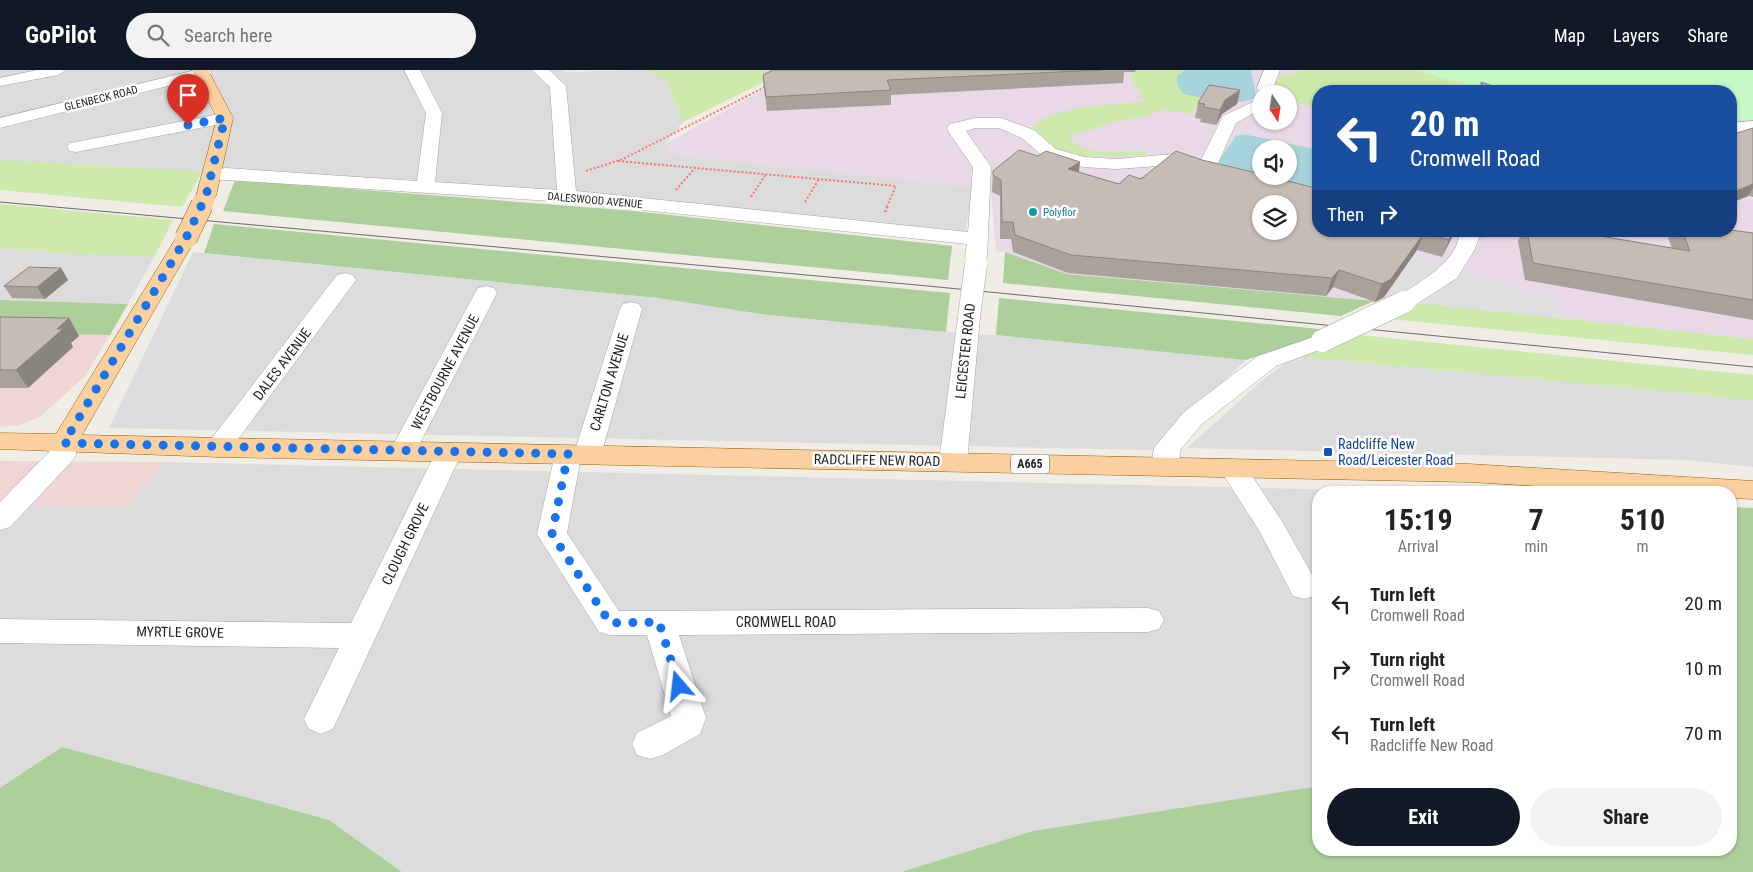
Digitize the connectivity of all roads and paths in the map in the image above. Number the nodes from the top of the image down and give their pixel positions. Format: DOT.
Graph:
graph roads {
  1 [pos="58,70"];
  2 [pos="412,70"];
  3 [pos="540,70"];
  4 [pos="1272,70"];
  5 [pos="201,72"];
  6 [pos="4,82"];
  7 [pos="1266,85"];
  8 [pos="768,86"];
  9 [pos="1252,108"];
  10 [pos="225,118"];
  11 [pos="1753,126"];
  12 [pos="1737,127"];
  13 [pos="2,128"];
  14 [pos="76,147"];
  15 [pos="618,160"];
  16 [pos="695,168"];
  17 [pos="1206,170"];
  18 [pos="766,174"];
  19 [pos="212,175"];
  20 [pos="1225,175"];
  21 [pos="566,177"];
  22 [pos="819,179"];
  23 [pos="425,188"];
  24 [pos="567,196"];
  25 [pos="663,206"];
  26 [pos="740,214"];
  27 [pos="794,220"];
  28 [pos="878,229"];
  29 [pos="1469,237"];
  30 [pos="976,240"];
  31 [pos="345,280"];
  32 [pos="486,293"];
  33 [pos="631,309"];
  34 [pos="0,441"];
  35 [pos="64,443"];
  36 [pos="218,448"];
  37 [pos="403,451"];
  38 [pos="449,452"];
  39 [pos="578,455"];
  40 [pos="953,462"];
  41 [pos="1164,467"];
  42 [pos="1233,468"];
  43 [pos="1690,486"];
  44 [pos="1737,489"];
  45 [pos="1753,490"];
  46 [pos="0,520"];
  47 [pos="1304,588"];
  48 [pos="1148,620"];
  49 [pos="659,622"];
  50 [pos="0,631"];
  51 [pos="360,636"];
  52 [pos="321,720"];
  53 [pos="650,744"];
  1 -- 6 [label="street"];
  2 -- 23 [label="street"];
  3 -- 21 [label="street"];
  4 -- 7 [label="street"];
  5 -- 10 [label="main road"];
  5 -- 13 [label="street, GLENBECK ROAD"];
  8 -- 15 [label="path"];
  9 -- 17 [label="street"];
  10 -- 14 [label="street"];
  10 -- 19 [label="main road"];
  11 -- 12 [label="street"];
  15 -- 16 [label="path"];
  15 -- 21 [label="path"];
  16 -- 18 [label="path"];
  16 -- 25 [label="path"];
  17 -- 20 [label="street"];
  17 -- 30 [label="street, LEICESTER ROAD"];
  18 -- 22 [label="path"];
  18 -- 26 [label="path"];
  19 -- 23 [label="street, DALESWOOD AVENUE"];
  19 -- 35 [label="main road, bridge"];
  21 -- 24 [label="street"];
  22 -- 27 [label="path"];
  22 -- 28 [label="path"];
  23 -- 24 [label="street, DALESWOOD AVENUE"];
  24 -- 25 [label="street, DALESWOOD AVENUE"];
  25 -- 26 [label="street, DALESWOOD AVENUE"];
  26 -- 27 [label="street, DALESWOOD AVENUE"];
  27 -- 28 [label="street, DALESWOOD AVENUE"];
  28 -- 30 [label="street, DALESWOOD AVENUE"];
  29 -- 41 [label="street, bridge"];
  30 -- 40 [label="street, LEICESTER ROAD, bridge"];
  31 -- 36 [label="street, DALES AVENUE"];
  32 -- 37 [label="street, WESTBOURNE AVENUE"];
  33 -- 39 [label="street, CARLTON AVENUE"];
  34 -- 35 [label="main road, RADCLIFFE NEW ROAD"];
  35 -- 36 [label="main road, RADCLIFFE NEW ROAD / A665"];
  35 -- 46 [label="street"];
  36 -- 37 [label="main road, RADCLIFFE NEW ROAD / A665"];
  37 -- 38 [label="main road, RADCLIFFE NEW ROAD / A665"];
  38 -- 39 [label="main road, RADCLIFFE NEW ROAD / A665"];
  38 -- 51 [label="street, CLOUGH GROVE"];
  39 -- 40 [label="main road, RADCLIFFE NEW ROAD / A665"];
  39 -- 49 [label="street, CROMWELL ROAD"];
  40 -- 41 [label="main road, RADCLIFFE NEW ROAD / A665"];
  41 -- 42 [label="main road, RADCLIFFE NEW ROAD / A665"];
  42 -- 43 [label="main road, RADCLIFFE NEW ROAD / A665"];
  42 -- 47 [label="street"];
  44 -- 45 [label="main road, RADCLIFFE NEW ROAD / A665"];
  48 -- 49 [label="street, CROMWELL ROAD"];
  49 -- 53 [label="street"];
  50 -- 51 [label="street, MYRTLE GROVE"];
  51 -- 52 [label="street, CLOUGH GROVE"];
}
